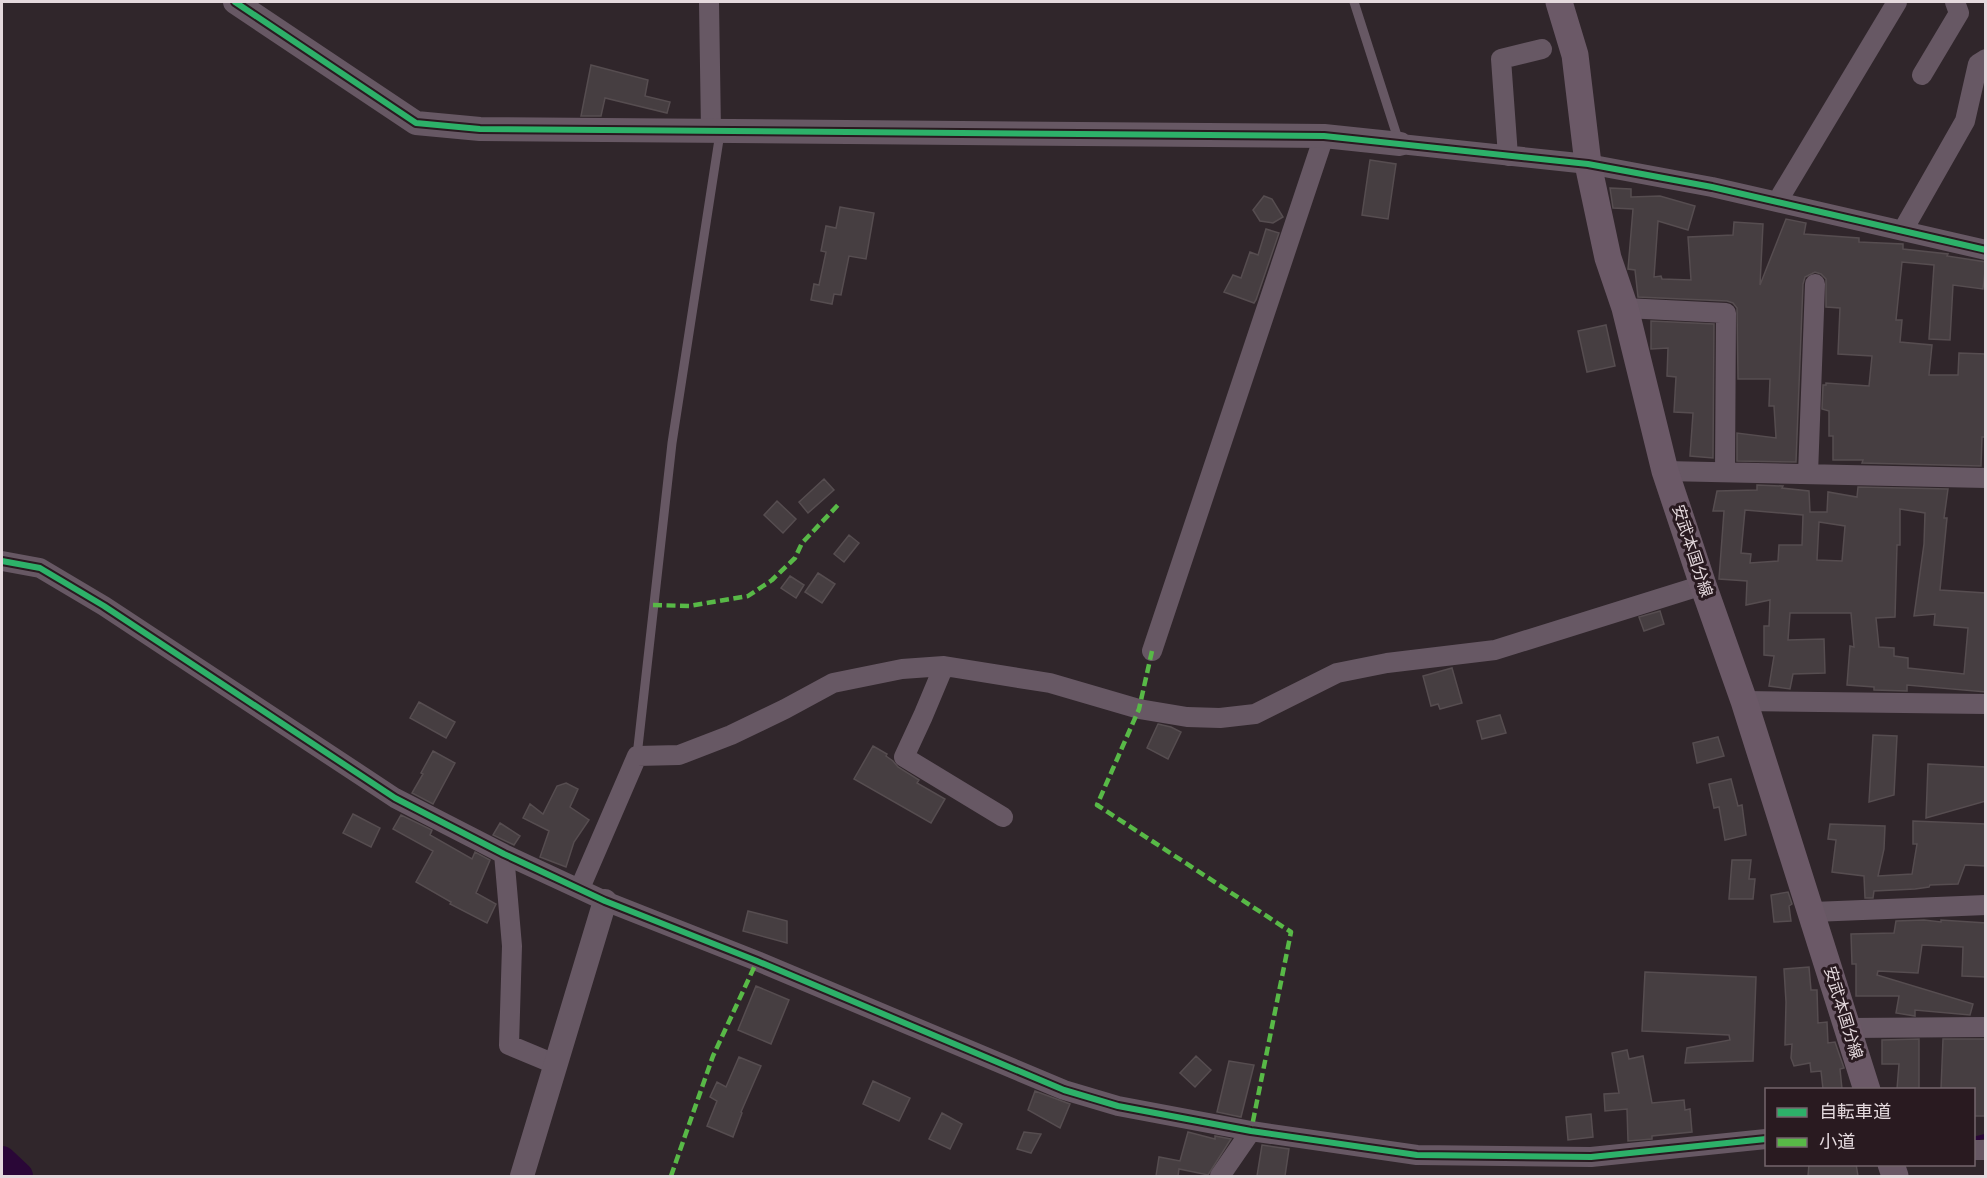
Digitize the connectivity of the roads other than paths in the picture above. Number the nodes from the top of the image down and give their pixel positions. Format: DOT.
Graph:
graph roads {
  1 [pos="235,2"];
  2 [pos="709,2"];
  3 [pos="1354,2"];
  4 [pos="1559,2"];
  5 [pos="1897,2"];
  6 [pos="1955,2"];
  7 [pos="1542,49"];
  8 [pos="1986,59"];
  9 [pos="1922,75"];
  10 [pos="716,131"];
  11 [pos="1324,136"];
  12 [pos="1400,144"];
  13 [pos="1509,156"];
  14 [pos="1588,164"];
  15 [pos="1777,202"];
  16 [pos="1904,230"];
  17 [pos="1986,250"];
  18 [pos="1815,284"];
  19 [pos="1625,308"];
  20 [pos="1665,471"];
  21 [pos="1725,472"];
  22 [pos="1808,474"];
  23 [pos="1986,478"];
  24 [pos="2,561"];
  25 [pos="1702,585"];
  26 [pos="1152,651"];
  27 [pos="944,666"];
  28 [pos="1744,701"];
  29 [pos="1986,704"];
  30 [pos="637,756"];
  31 [pos="1003,816"];
  32 [pos="504,854"];
  33 [pos="580,888"];
  34 [pos="605,901"];
  35 [pos="1986,905"];
  36 [pos="1813,912"];
  37 [pos="1986,1027"];
  38 [pos="1848,1028"];
  39 [pos="557,1065"];
  40 [pos="1867,1088"];
  41 [pos="1251,1131"];
  42 [pos="1765,1139"];
  43 [pos="522,1176"];
  44 [pos="1220,1176"];
  1 -- 10 [label="street"];
  2 -- 10 [label="street"];
  3 -- 12 [label="lane"];
  4 -- 14 [label="main road, 安武本国分線"];
  5 -- 15 [label="street"];
  6 -- 9 [label="street"];
  7 -- 13 [label="street"];
  8 -- 16 [label="street"];
  10 -- 11 [label="street"];
  10 -- 30 [label="lane"];
  11 -- 12 [label="street"];
  11 -- 26 [label="street"];
  12 -- 13 [label="street"];
  13 -- 14 [label="street"];
  14 -- 15 [label="street"];
  14 -- 19 [label="main road, 安武本国分線"];
  15 -- 16 [label="street"];
  16 -- 17 [label="street"];
  18 -- 22 [label="street"];
  19 -- 20 [label="main road, 安武本国分線"];
  19 -- 21 [label="street"];
  20 -- 21 [label="street"];
  20 -- 25 [label="main road, 安武本国分線"];
  21 -- 22 [label="street"];
  22 -- 23 [label="street"];
  24 -- 32 [label="street"];
  25 -- 27 [label="street"];
  25 -- 28 [label="main road, 安武本国分線"];
  27 -- 30 [label="street"];
  27 -- 31 [label="street"];
  28 -- 29 [label="street"];
  28 -- 36 [label="main road, 安武本国分線"];
  30 -- 33 [label="street"];
  32 -- 33 [label="street"];
  32 -- 39 [label="street"];
  33 -- 34 [label="street"];
  34 -- 39 [label="street"];
  34 -- 41 [label="street"];
  35 -- 36 [label="street"];
  36 -- 38 [label="main road, 安武本国分線"];
  37 -- 38 [label="street"];
  38 -- 40 [label="main road, 安武本国分線"];
  39 -- 43 [label="street"];
  41 -- 42 [label="street"];
  41 -- 44 [label="street"];
}
